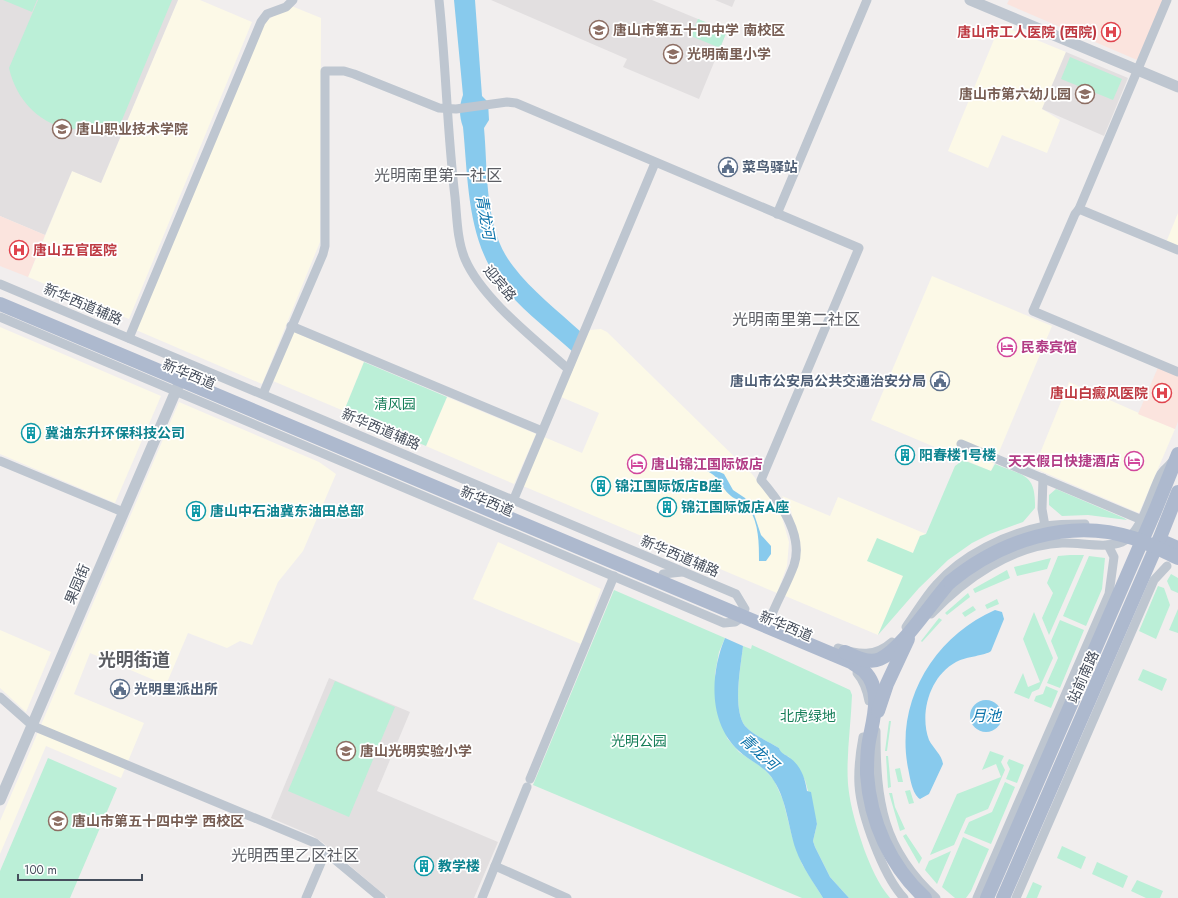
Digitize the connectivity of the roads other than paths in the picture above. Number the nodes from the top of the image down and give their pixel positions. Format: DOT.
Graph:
graph roads {
  1 [pos="293,0"];
  2 [pos="439,0"];
  3 [pos="867,0"];
  4 [pos="970,0"];
  5 [pos="1167,0"];
  6 [pos="1138,70"];
  7 [pos="1178,87"];
  8 [pos="452,109"];
  9 [pos="655,163"];
  10 [pos="1079,209"];
  11 [pos="778,214"];
  12 [pos="1178,250"];
  13 [pos="0,284"];
  14 [pos="0,293"];
  15 [pos="0,304"];
  16 [pos="0,317"];
  17 [pos="292,326"];
  18 [pos="129,338"];
  19 [pos="570,365"];
  20 [pos="1178,372"];
  21 [pos="178,385"];
  22 [pos="263,394"];
  23 [pos="542,432"];
  24 [pos="961,444"];
  25 [pos="1177,456"];
  26 [pos="0,461"];
  27 [pos="1043,478"];
  28 [pos="1178,492"];
  29 [pos="513,501"];
  30 [pos="123,512"];
  31 [pos="1142,520"];
  32 [pos="1046,526"];
  33 [pos="1138,535"];
  34 [pos="1159,540"];
  35 [pos="1108,545"];
  36 [pos="1178,548"];
  37 [pos="1178,558"];
  38 [pos="1151,560"];
  39 [pos="1167,566"];
  40 [pos="683,572"];
  41 [pos="663,574"];
  42 [pos="614,576"];
  43 [pos="744,613"];
  44 [pos="770,619"];
  45 [pos="914,626"];
  46 [pos="836,652"];
  47 [pos="0,697"];
  48 [pos="875,720"];
  49 [pos="32,726"];
  50 [pos="0,800"];
  51 [pos="326,851"];
  52 [pos="495,866"];
  53 [pos="306,898"];
  54 [pos="381,898"];
  55 [pos="482,898"];
  56 [pos="567,898"];
  57 [pos="904,898"];
  58 [pos="925,898"];
  59 [pos="936,898"];
  60 [pos="977,898"];
  61 [pos="987,898"];
  62 [pos="1004,898"];
  63 [pos="1016,898"];
  1 -- 18 [label="street"];
  2 -- 8 [label="street, 迎宾路"];
  3 -- 11 [label="street"];
  4 -- 6 [label="street"];
  5 -- 6 [label="street"];
  6 -- 7 [label="street"];
  6 -- 10 [label="street"];
  8 -- 9 [label="street"];
  8 -- 17 [label="street"];
  8 -- 19 [label="street, 迎宾路"];
  9 -- 11 [label="street"];
  9 -- 19 [label="street"];
  10 -- 12 [label="street"];
  10 -- 20 [label="street"];
  11 -- 44 [label="street"];
  13 -- 18 [label="street, 新华西道辅路"];
  14 -- 41 [label="main road, 新华西道"];
  15 -- 21 [label="main road, 新华西道"];
  16 -- 21 [label="street"];
  17 -- 22 [label="street"];
  17 -- 23 [label="street"];
  18 -- 22 [label="street, 新华西道辅路"];
  19 -- 23 [label="street"];
  21 -- 30 [label="street, 果园街"];
  21 -- 42 [label="street"];
  21 -- 43 [label="main road, 新华西道"];
  22 -- 29 [label="street, 新华西道辅路"];
  23 -- 29 [label="street"];
  24 -- 27 [label="street"];
  25 -- 31 [label="street"];
  25 -- 33 [label="main road, 站前南路"];
  26 -- 30 [label="street"];
  27 -- 31 [label="street"];
  27 -- 32 [label="street"];
  28 -- 34 [label="main road, 站前南路"];
  29 -- 40 [label="street, 新华西道辅路"];
  30 -- 49 [label="street, 果园街"];
  31 -- 33 [label="street"];
  32 -- 33 [label="street"];
  32 -- 46 [label="street"];
  33 -- 35 [label="street"];
  33 -- 38 [label="street"];
  33 -- 61 [label="main road, 站前南路"];
  34 -- 36 [label="main road"];
  34 -- 38 [label="main road, 站前南路"];
  35 -- 45 [label="street"];
  35 -- 60 [label="street"];
  37 -- 45 [label="main road, 新华西道, bridge"];
  38 -- 62 [label="main road, 站前南路"];
  39 -- 63 [label="street"];
  40 -- 41 [label="street"];
  40 -- 43 [label="street, 新华西道辅路"];
  41 -- 43 [label="main road, 新华西道"];
  42 -- 43 [label="street"];
  42 -- 52 [label="street"];
  43 -- 44 [label="main road, 新华西道"];
  43 -- 46 [label="main road, 新华西道"];
  44 -- 46 [label="main road, 新华西道"];
  45 -- 46 [label="main road, 新华西道"];
  45 -- 48 [label="main road"];
  46 -- 48 [label="main road, 新华西道"];
  46 -- 57 [label="street"];
  47 -- 49 [label="street"];
  48 -- 58 [label="main road, 新华西道"];
  48 -- 59 [label="street"];
  49 -- 50 [label="street, 果园街"];
  49 -- 51 [label="street"];
  51 -- 53 [label="street"];
  51 -- 54 [label="street"];
  52 -- 55 [label="street"];
  52 -- 56 [label="street"];
}
